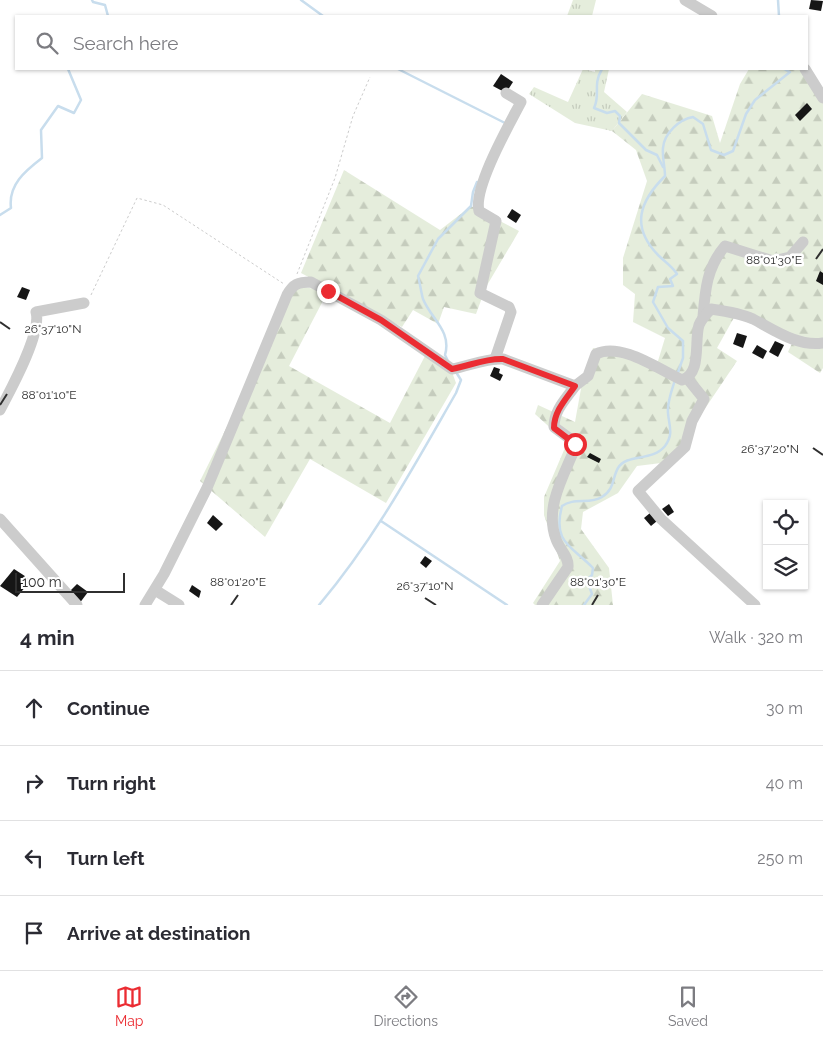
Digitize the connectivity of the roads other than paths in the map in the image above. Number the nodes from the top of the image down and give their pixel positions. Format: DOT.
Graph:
graph roads {
  1 [pos="686,0"];
  2 [pos="710,15"];
  3 [pos="806,70"];
  4 [pos="506,93"];
  5 [pos="823,98"];
  6 [pos="803,242"];
  7 [pos="84,303"];
  8 [pos="703,317"];
  9 [pos="823,343"];
  10 [pos="495,359"];
  11 [pos="687,378"];
  12 [pos="575,386"];
  13 [pos="0,410"];
  14 [pos="0,520"];
  15 [pos="156,590"];
  16 [pos="179,604"];
  17 [pos="77,605"];
  18 [pos="145,605"];
  19 [pos="542,605"];
  20 [pos="756,605"];
  1 -- 2 [label="street"];
  3 -- 5 [label="street"];
  4 -- 10 [label="street"];
  6 -- 8 [label="street"];
  7 -- 13 [label="street"];
  8 -- 9 [label="street"];
  8 -- 11 [label="street"];
  10 -- 12 [label="street"];
  10 -- 15 [label="street"];
  11 -- 12 [label="street"];
  11 -- 20 [label="street"];
  12 -- 19 [label="street"];
  14 -- 17 [label="street"];
  15 -- 16 [label="street"];
  15 -- 18 [label="street"];
}
